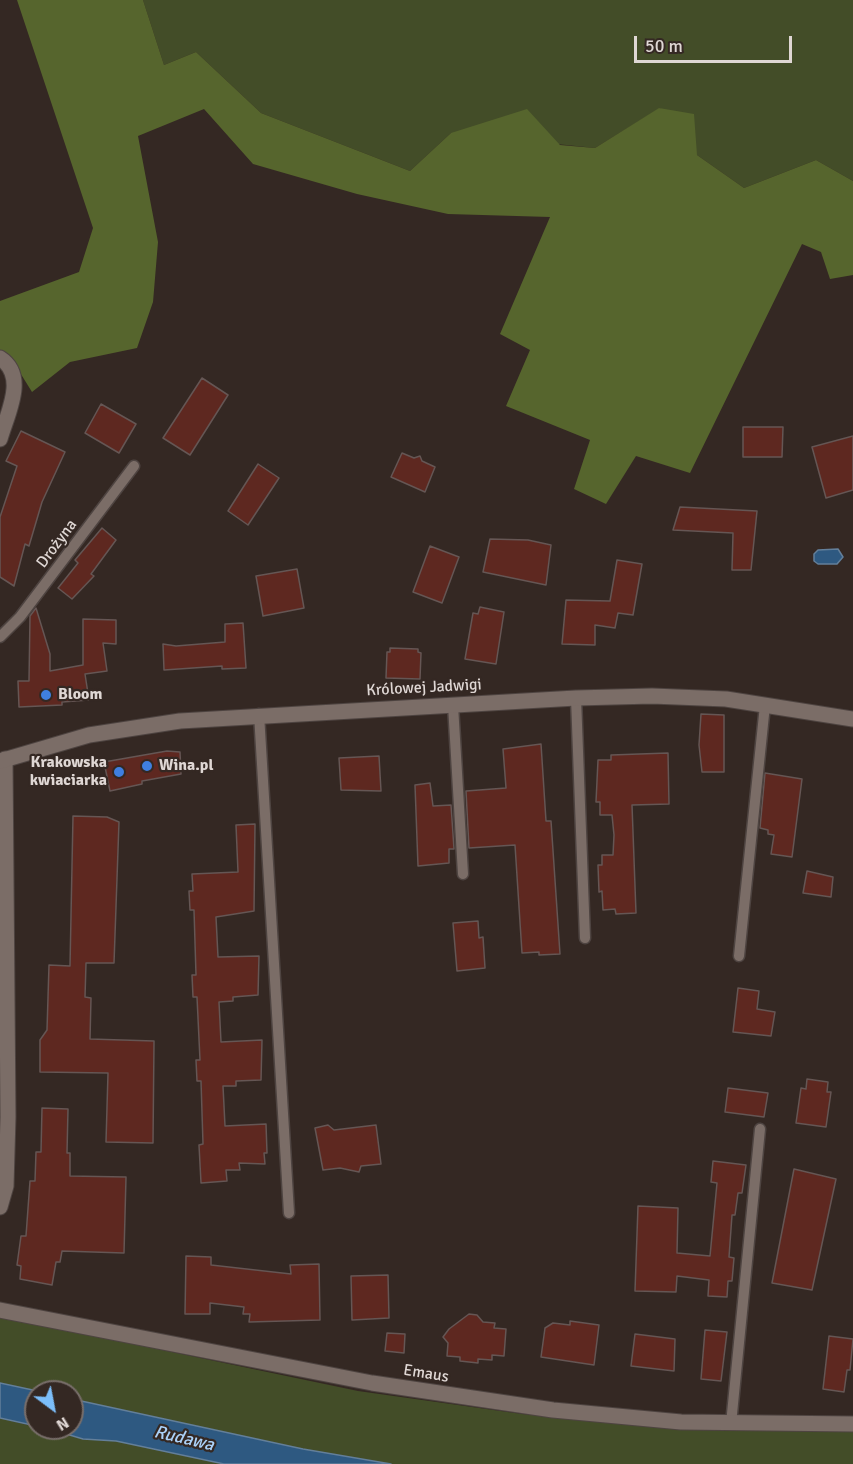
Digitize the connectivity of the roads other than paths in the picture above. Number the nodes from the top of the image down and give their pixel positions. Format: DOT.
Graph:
graph roads {
  1 [pos="0,358"];
  2 [pos="0,439"];
  3 [pos="134,466"];
  4 [pos="0,637"];
  5 [pos="576,698"];
  6 [pos="453,705"];
  7 [pos="765,705"];
  8 [pos="259,714"];
  9 [pos="853,719"];
  10 [pos="3,760"];
  11 [pos="463,874"];
  12 [pos="585,938"];
  13 [pos="739,956"];
  14 [pos="760,1129"];
  15 [pos="0,1207"];
  16 [pos="289,1213"];
  17 [pos="0,1310"];
  18 [pos="730,1424"];
  19 [pos="853,1424"];
  1 -- 2 [label="street"];
  3 -- 4 [label="lane, Drożyna"];
  5 -- 6 [label="street, Królowej Jadwigi"];
  5 -- 7 [label="street, Królowej Jadwigi"];
  5 -- 12 [label="lane"];
  6 -- 8 [label="street, Królowej Jadwigi"];
  6 -- 11 [label="lane"];
  7 -- 9 [label="street, Królowej Jadwigi"];
  7 -- 13 [label="lane"];
  8 -- 10 [label="street, Królowej Jadwigi"];
  8 -- 16 [label="lane"];
  10 -- 15 [label="street"];
  14 -- 18 [label="lane"];
  17 -- 18 [label="street, Emaus"];
  18 -- 19 [label="street, Emaus"];
}
